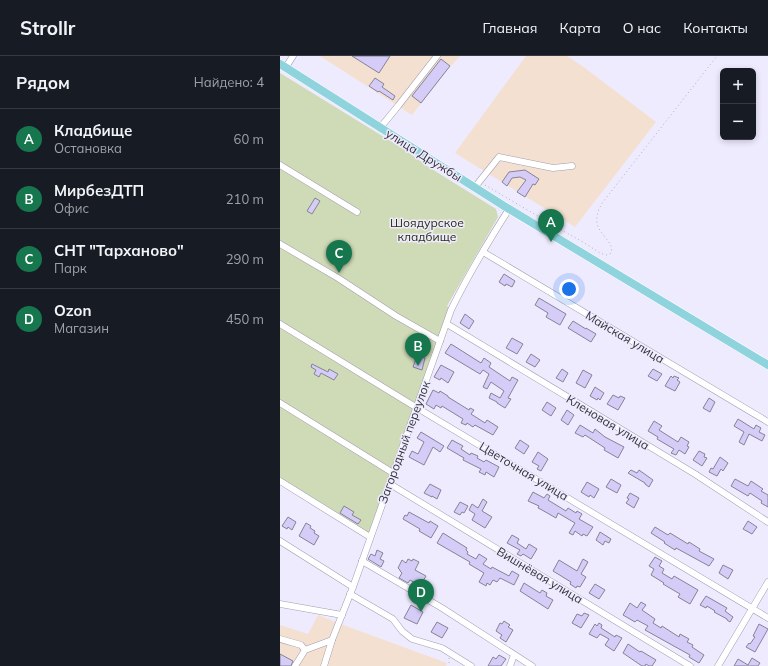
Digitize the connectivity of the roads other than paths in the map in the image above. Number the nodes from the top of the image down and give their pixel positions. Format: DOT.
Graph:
graph roads {
  1 [pos="293,56"];
  2 [pos="437,56"];
  3 [pos="283,66"];
  4 [pos="380,128"];
  5 [pos="280,165"];
  6 [pos="572,166"];
  7 [pos="477,184"];
  8 [pos="509,209"];
  9 [pos="357,212"];
  10 [pos="280,244"];
  11 [pos="483,252"];
  12 [pos="280,324"];
  13 [pos="446,324"];
  14 [pos="440,341"];
  15 [pos="768,365"];
  16 [pos="280,403"];
  17 [pos="416,407"];
  18 [pos="768,422"];
  19 [pos="393,473"];
  20 [pos="280,480"];
  21 [pos="390,484"];
  22 [pos="768,522"];
  23 [pos="370,537"];
  24 [pos="280,541"];
  25 [pos="362,561"];
  26 [pos="768,582"];
  27 [pos="353,587"];
  28 [pos="350,594"];
  29 [pos="280,604"];
  30 [pos="752,608"];
  31 [pos="342,615"];
  32 [pos="768,618"];
  33 [pos="280,639"];
  34 [pos="332,640"];
  35 [pos="305,650"];
  36 [pos="514,655"];
  37 [pos="295,666"];
  38 [pos="324,666"];
  39 [pos="471,666"];
  40 [pos="510,666"];
  41 [pos="532,666"];
  42 [pos="690,666"];
  43 [pos="718,666"];
  1 -- 3 [label="street"];
  2 -- 4 [label="street"];
  3 -- 4 [label="main road, улица Дружбы"];
  4 -- 7 [label="main road, улица Дружбы"];
  5 -- 9 [label="street"];
  6 -- 7 [label="street"];
  7 -- 8 [label="main road, улица Дружбы"];
  8 -- 11 [label="street, Загородный переулок"];
  8 -- 15 [label="main road, улица Дружбы"];
  10 -- 14 [label="street"];
  11 -- 13 [label="street, Загородный переулок"];
  11 -- 18 [label="street, Майская улица"];
  12 -- 17 [label="street, Цветочная улица"];
  13 -- 14 [label="street, Загородный переулок"];
  13 -- 22 [label="street, Кленовая улица"];
  14 -- 17 [label="street, Загородный переулок"];
  16 -- 19 [label="street"];
  17 -- 19 [label="street, Загородный переулок"];
  17 -- 30 [label="street, Цветочная улица"];
  19 -- 21 [label="street, Загородный переулок"];
  20 -- 23 [label="street"];
  21 -- 23 [label="street, Загородный переулок"];
  21 -- 42 [label="street, Вишнёвая улица"];
  23 -- 25 [label="street, Загородный переулок"];
  24 -- 27 [label="street"];
  25 -- 27 [label="street, Загородный переулок"];
  25 -- 36 [label="street"];
  26 -- 30 [label="street"];
  27 -- 28 [label="street, Загородный переулок"];
  28 -- 31 [label="street, Загородный переулок"];
  28 -- 39 [label="street"];
  29 -- 31 [label="street"];
  30 -- 32 [label="street, Цветочная улица"];
  30 -- 43 [label="street"];
  31 -- 34 [label="street, Загородный переулок"];
  33 -- 35 [label="street"];
  34 -- 35 [label="street"];
  34 -- 38 [label="street, Загородный переулок"];
  35 -- 37 [label="street"];
  36 -- 40 [label="street"];
  36 -- 41 [label="street"];
}
